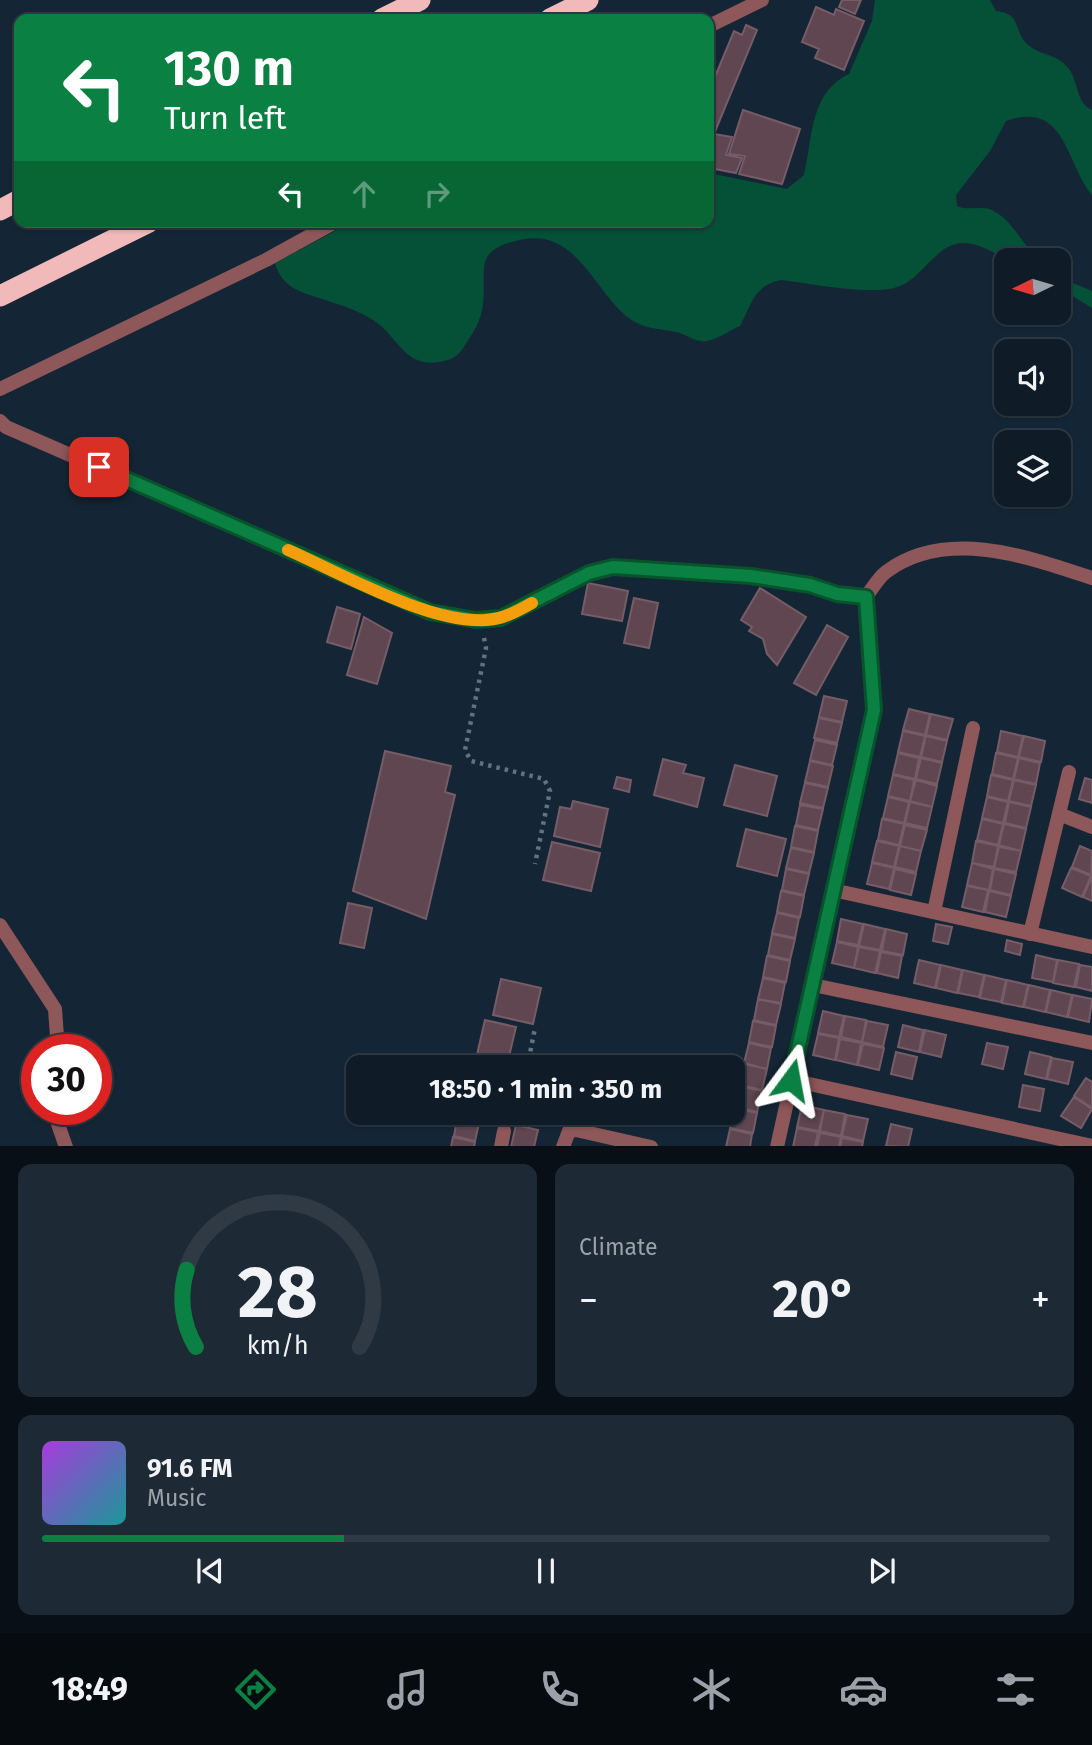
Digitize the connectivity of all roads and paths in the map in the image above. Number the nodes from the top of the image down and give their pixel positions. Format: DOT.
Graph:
graph roads {
  1 [pos="420,0"];
  2 [pos="588,0"];
  3 [pos="762,0"];
  4 [pos="392,14"];
  5 [pos="560,14"];
  6 [pos="714,24"];
  7 [pos="137,228"];
  8 [pos="324,228"];
  9 [pos="0,296"];
  10 [pos="0,389"];
  11 [pos="2,428"];
  12 [pos="1092,578"];
  13 [pos="866,597"];
  14 [pos="476,620"];
  15 [pos="973,728"];
  16 [pos="1069,772"];
  17 [pos="1059,814"];
  18 [pos="1092,827"];
  19 [pos="536,864"];
  20 [pos="834,890"];
  21 [pos="934,912"];
  22 [pos="0,925"];
  23 [pos="1030,934"];
  24 [pos="1092,947"];
  25 [pos="813,985"];
  26 [pos="536,1028"];
  27 [pos="57,1034"];
  28 [pos="1092,1043"];
  29 [pos="530,1055"];
  30 [pos="791,1080"];
  31 [pos="58,1125"];
  32 [pos="504,1130"];
  33 [pos="66,1146"];
  34 [pos="501,1146"];
  35 [pos="563,1146"];
  36 [pos="651,1146"];
  37 [pos="777,1146"];
  38 [pos="1092,1146"];
  1 -- 4 [label="highway"];
  2 -- 5 [label="highway"];
  3 -- 6 [label="street"];
  7 -- 9 [label="highway"];
  8 -- 10 [label="street"];
  11 -- 14 [label="street"];
  12 -- 13 [label="street"];
  13 -- 14 [label="street"];
  13 -- 20 [label="street"];
  14 -- 19 [label="path"];
  15 -- 21 [label="street"];
  16 -- 17 [label="street"];
  17 -- 18 [label="street"];
  17 -- 23 [label="street"];
  20 -- 21 [label="street"];
  20 -- 25 [label="street"];
  21 -- 23 [label="street"];
  22 -- 27 [label="street"];
  23 -- 24 [label="street"];
  25 -- 28 [label="street"];
  25 -- 30 [label="street"];
  26 -- 29 [label="path"];
  30 -- 37 [label="street"];
  30 -- 38 [label="street"];
  31 -- 33 [label="street"];
  32 -- 34 [label="street"];
  35 -- 36 [label="street"];
}
